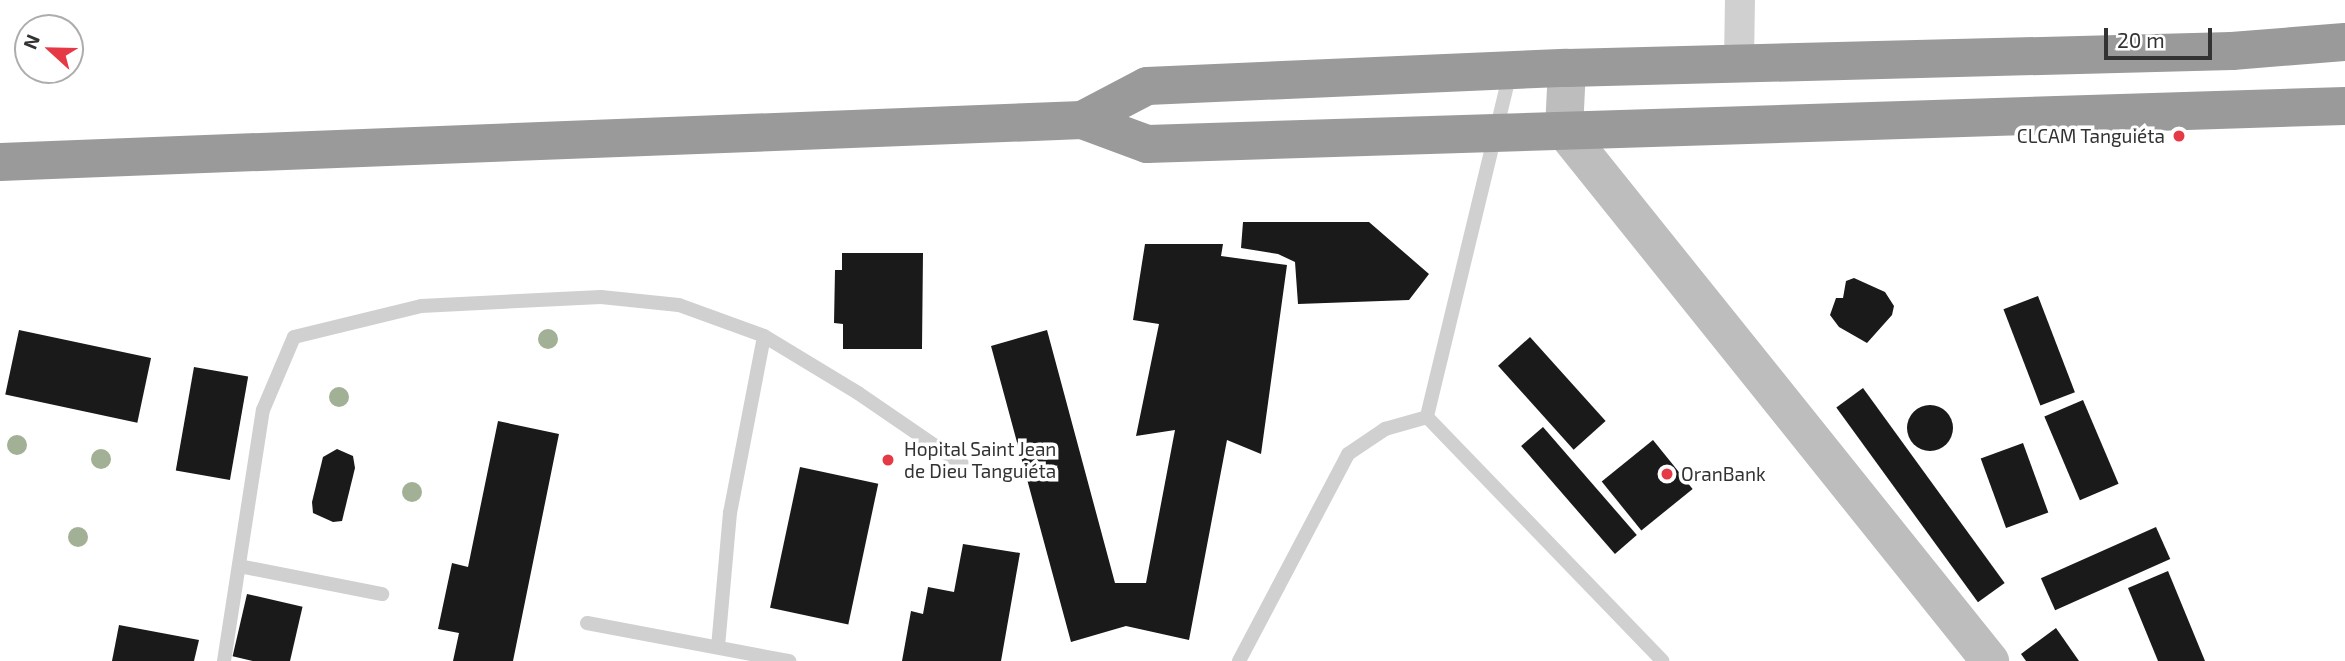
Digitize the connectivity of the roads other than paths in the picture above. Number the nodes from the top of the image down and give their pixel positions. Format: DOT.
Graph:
graph roads {
  1 [pos="1740,0"];
  2 [pos="2345,42"];
  3 [pos="1739,62"];
  4 [pos="1567,68"];
  5 [pos="1511,71"];
  6 [pos="2345,106"];
  7 [pos="1082,120"];
  8 [pos="1564,130"];
  9 [pos="1493,133"];
  10 [pos="0,162"];
  11 [pos="764,336"];
  12 [pos="1427,417"];
  13 [pos="963,465"];
  14 [pos="239,566"];
  15 [pos="382,594"];
  16 [pos="587,623"];
  17 [pos="718,647"];
  18 [pos="224,661"];
  19 [pos="789,661"];
  20 [pos="1239,661"];
  21 [pos="1663,661"];
  22 [pos="1990,661"];
  1 -- 3 [label="street"];
  2 -- 3 [label="highway"];
  3 -- 4 [label="highway"];
  4 -- 5 [label="highway"];
  4 -- 8 [label="main road"];
  5 -- 7 [label="highway"];
  5 -- 9 [label="lane"];
  6 -- 8 [label="highway"];
  7 -- 9 [label="highway"];
  7 -- 10 [label="highway"];
  8 -- 9 [label="highway"];
  8 -- 22 [label="main road"];
  9 -- 12 [label="lane"];
  11 -- 13 [label="lane"];
  11 -- 14 [label="lane"];
  11 -- 17 [label="lane"];
  12 -- 20 [label="lane"];
  12 -- 21 [label="lane"];
  14 -- 15 [label="lane"];
  14 -- 18 [label="lane"];
  16 -- 17 [label="lane"];
  17 -- 19 [label="lane"];
}
